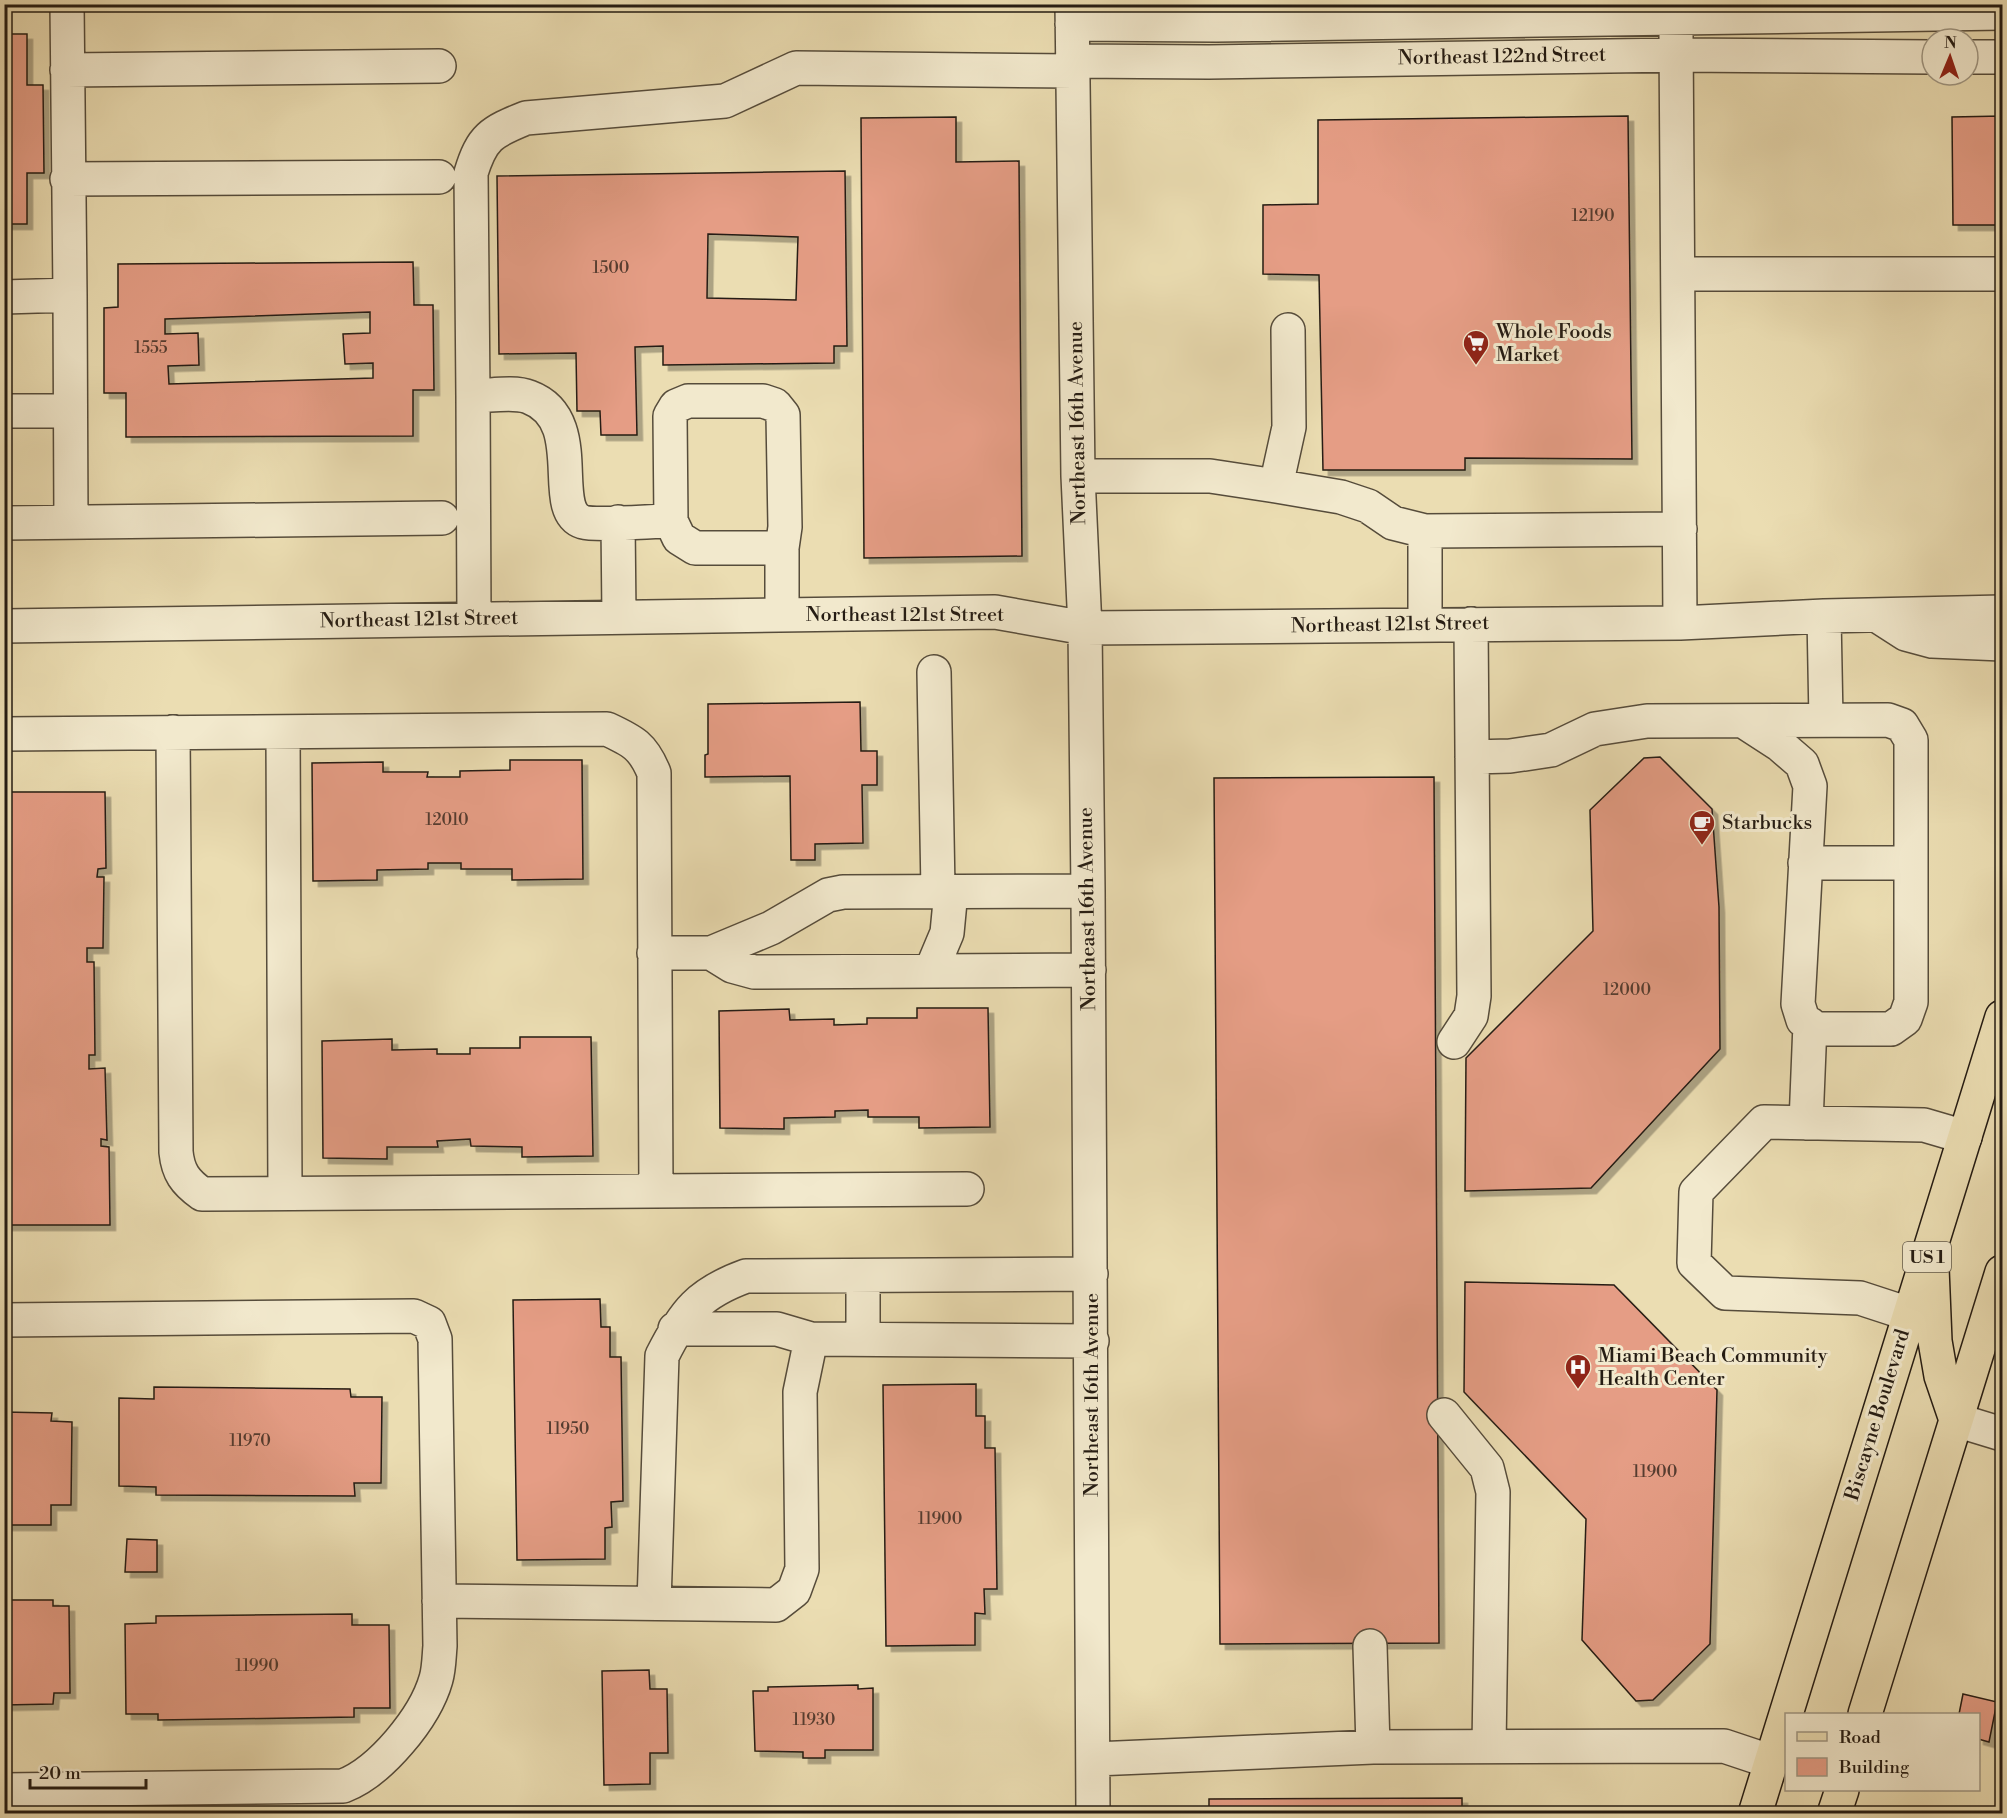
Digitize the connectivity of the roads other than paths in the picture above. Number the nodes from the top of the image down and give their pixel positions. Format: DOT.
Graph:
graph roads {
  1 [pos="67,4"];
  2 [pos="1730,12"];
  3 [pos="2002,13"];
  4 [pos="1072,14"];
  5 [pos="1389,14"];
  6 [pos="1676,18"];
  7 [pos="1677,56"];
  8 [pos="1920,57"];
  9 [pos="1980,57"];
  10 [pos="2002,57"];
  11 [pos="1391,58"];
  12 [pos="440,66"];
  13 [pos="1073,66"];
  14 [pos="67,70"];
  15 [pos="438,177"];
  16 [pos="68,179"];
  17 [pos="1678,274"];
  18 [pos="2002,274"];
  19 [pos="70,296"];
  20 [pos="4,297"];
  21 [pos="1288,330"];
  22 [pos="473,396"];
  23 [pos="4,411"];
  24 [pos="70,411"];
  25 [pos="1078,476"];
  26 [pos="1276,486"];
  27 [pos="442,518"];
  28 [pos="671,521"];
  29 [pos="71,522"];
  30 [pos="618,522"];
  31 [pos="4,523"];
  32 [pos="1680,529"];
  33 [pos="1425,531"];
  34 [pos="782,548"];
  35 [pos="2002,612"];
  36 [pos="782,615"];
  37 [pos="1876,615"];
  38 [pos="1824,616"];
  39 [pos="620,617"];
  40 [pos="474,619"];
  41 [pos="1680,623"];
  42 [pos="1471,624"];
  43 [pos="1425,625"];
  44 [pos="4,626"];
  45 [pos="1085,628"];
  46 [pos="2002,644"];
  47 [pos="934,672"];
  48 [pos="1826,720"];
  49 [pos="1743,721"];
  50 [pos="173,732"];
  51 [pos="283,732"];
  52 [pos="4,734"];
  53 [pos="1472,757"];
  54 [pos="1805,863"];
  55 [pos="1911,863"];
  56 [pos="938,891"];
  57 [pos="1088,891"];
  58 [pos="654,953"];
  59 [pos="711,953"];
  60 [pos="1089,970"];
  61 [pos="931,971"];
  62 [pos="2002,1017"];
  63 [pos="1810,1024"];
  64 [pos="1454,1042"];
  65 [pos="1806,1123"];
  66 [pos="1965,1137"];
  67 [pos="967,1189"];
  68 [pos="656,1191"];
  69 [pos="285,1193"];
  70 [pos="1931,1242"];
  71 [pos="2002,1272"];
  72 [pos="1092,1274"];
  73 [pos="862,1276"];
  74 [pos="1909,1314"];
  75 [pos="4,1320"];
  76 [pos="675,1329"];
  77 [pos="811,1339"];
  78 [pos="863,1339"];
  79 [pos="1092,1341"];
  80 [pos="1444,1415"];
  81 [pos="1956,1420"];
  82 [pos="2002,1434"];
  83 [pos="440,1600"];
  84 [pos="654,1603"];
  85 [pos="1370,1646"];
  86 [pos="1787,1713"];
  87 [pos="1865,1713"];
  88 [pos="1785,1719"];
  89 [pos="1489,1746"];
  90 [pos="1372,1747"];
  91 [pos="1095,1759"];
  92 [pos="1772,1762"];
  93 [pos="4,1790"];
  94 [pos="1842,1791"];
  95 [pos="1094,1814"];
  96 [pos="1755,1814"];
  97 [pos="1834,1814"];
  1 -- 14 [label="street"];
  2 -- 3 [label="street, Northeast 122nd Street"];
  2 -- 6 [label="street, Northeast 122nd Street"];
  4 -- 5 [label="street, Northeast 122nd Street"];
  4 -- 13 [label="street, Northeast 16th Avenue"];
  5 -- 6 [label="street, Northeast 122nd Street"];
  5 -- 11 [label="street"];
  6 -- 7 [label="street"];
  7 -- 8 [label="street, Northeast 122nd Street"];
  7 -- 11 [label="street, Northeast 122nd Street"];
  7 -- 17 [label="street"];
  9 -- 10 [label="street"];
  11 -- 13 [label="street, Northeast 122nd Street"];
  12 -- 14 [label="street"];
  13 -- 22 [label="street, Northeast 122nd Street"];
  13 -- 25 [label="street, Northeast 16th Avenue"];
  14 -- 16 [label="street"];
  15 -- 16 [label="street"];
  16 -- 19 [label="street"];
  17 -- 18 [label="street"];
  17 -- 32 [label="street"];
  19 -- 20 [label="street"];
  19 -- 24 [label="street"];
  21 -- 26 [label="street"];
  22 -- 30 [label="street"];
  22 -- 40 [label="street, Northeast 122nd Street"];
  23 -- 24 [label="street"];
  24 -- 29 [label="street"];
  25 -- 26 [label="street"];
  25 -- 45 [label="street, Northeast 16th Avenue"];
  26 -- 33 [label="street"];
  27 -- 29 [label="street"];
  28 -- 30 [label="street"];
  28 -- 34 [label="street"];
  28 -- 34 [label="street"];
  29 -- 31 [label="street"];
  30 -- 39 [label="street"];
  32 -- 33 [label="street"];
  32 -- 41 [label="street"];
  33 -- 43 [label="street"];
  34 -- 36 [label="street"];
  35 -- 37 [label="street, Northeast 121st Street"];
  36 -- 39 [label="street, Northeast 121st Street"];
  36 -- 45 [label="street, Northeast 121st Street"];
  37 -- 38 [label="street, Northeast 121st Street"];
  37 -- 46 [label="street"];
  38 -- 41 [label="street, Northeast 121st Street"];
  38 -- 48 [label="street"];
  39 -- 40 [label="street, Northeast 121st Street"];
  40 -- 44 [label="street, Northeast 121st Street"];
  41 -- 42 [label="street, Northeast 121st Street"];
  42 -- 43 [label="street, Northeast 121st Street"];
  42 -- 53 [label="street"];
  43 -- 45 [label="street, Northeast 121st Street"];
  45 -- 57 [label="street, Northeast 16th Avenue"];
  47 -- 56 [label="street"];
  48 -- 49 [label="street"];
  48 -- 55 [label="street"];
  49 -- 53 [label="street"];
  49 -- 54 [label="street"];
  50 -- 51 [label="street"];
  50 -- 52 [label="street"];
  50 -- 69 [label="street"];
  51 -- 58 [label="street"];
  51 -- 69 [label="street"];
  53 -- 64 [label="street"];
  54 -- 55 [label="street"];
  54 -- 63 [label="street"];
  55 -- 63 [label="street"];
  56 -- 57 [label="street"];
  56 -- 59 [label="street"];
  56 -- 61 [label="street"];
  57 -- 60 [label="street, Northeast 16th Avenue"];
  58 -- 59 [label="street"];
  58 -- 68 [label="street"];
  59 -- 61 [label="street"];
  60 -- 61 [label="street"];
  60 -- 72 [label="street, Northeast 16th Avenue"];
  62 -- 66 [label="main road, Biscayne Boulevard / US 1"];
  63 -- 65 [label="street"];
  65 -- 66 [label="street"];
  65 -- 74 [label="street"];
  66 -- 70 [label="main road, Biscayne Boulevard / US 1"];
  67 -- 68 [label="street"];
  68 -- 69 [label="street"];
  70 -- 74 [label="main road, Biscayne Boulevard / US 1"];
  70 -- 81 [label="main road"];
  71 -- 81 [label="main road"];
  72 -- 73 [label="street"];
  72 -- 79 [label="street, Northeast 16th Avenue"];
  73 -- 76 [label="street"];
  73 -- 78 [label="street"];
  74 -- 86 [label="main road, Biscayne Boulevard / US 1"];
  75 -- 83 [label="street"];
  76 -- 77 [label="street"];
  76 -- 84 [label="street"];
  77 -- 78 [label="street"];
  77 -- 84 [label="street"];
  78 -- 79 [label="street"];
  79 -- 91 [label="street, Northeast 16th Avenue"];
  80 -- 89 [label="street"];
  81 -- 82 [label="street"];
  81 -- 87 [label="main road"];
  83 -- 84 [label="street"];
  83 -- 93 [label="street"];
  85 -- 90 [label="street"];
  88 -- 92 [label="main road, Biscayne Boulevard / US 1"];
  89 -- 90 [label="street"];
  89 -- 92 [label="street"];
  90 -- 91 [label="street"];
  91 -- 95 [label="street, Northeast 16th Avenue"];
  92 -- 96 [label="main road, Biscayne Boulevard / US 1"];
  94 -- 97 [label="main road"];
}
